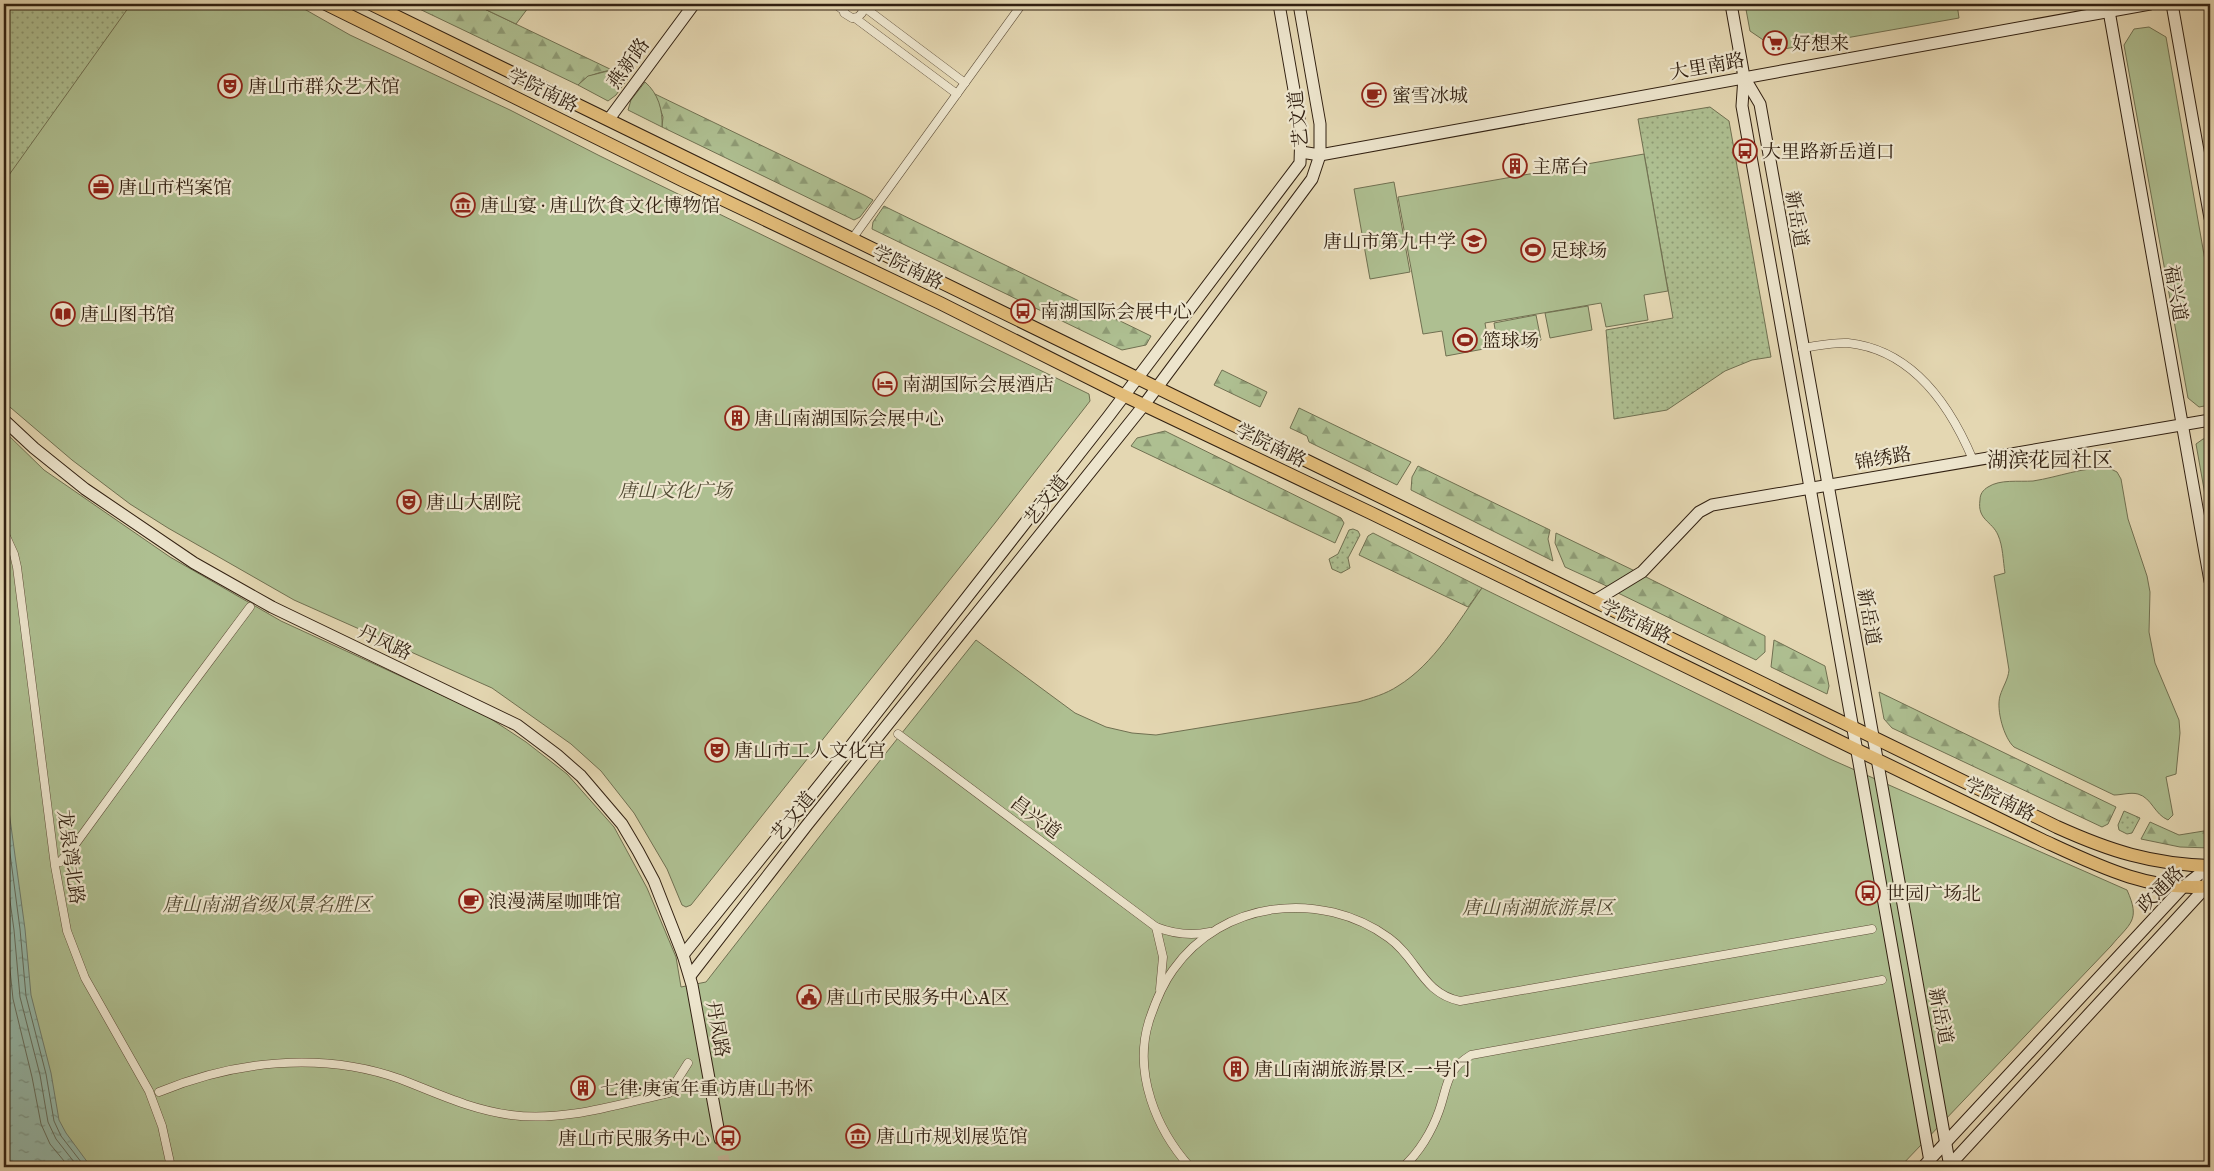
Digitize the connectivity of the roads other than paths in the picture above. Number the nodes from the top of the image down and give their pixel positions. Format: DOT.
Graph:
graph roads {
  1 [pos="326,4"];
  2 [pos="371,4"];
  3 [pos="694,4"];
  4 [pos="835,4"];
  5 [pos="1022,4"];
  6 [pos="1279,4"];
  7 [pos="1299,4"];
  8 [pos="1731,4"];
  9 [pos="2145,4"];
  10 [pos="2172,4"];
  11 [pos="863,5"];
  12 [pos="844,7"];
  13 [pos="2109,11"];
  14 [pos="855,18"];
  15 [pos="1744,76"];
  16 [pos="964,84"];
  17 [pos="957,94"];
  18 [pos="609,119"];
  19 [pos="1301,152"];
  20 [pos="1320,155"];
  21 [pos="2210,218"];
  22 [pos="852,239"];
  23 [pos="1802,348"];
  24 [pos="1137,379"];
  25 [pos="1157,388"];
  26 [pos="1125,396"];
  27 [pos="1144,405"];
  28 [pos="4,420"];
  29 [pos="2210,420"];
  30 [pos="2181,424"];
  31 [pos="1973,460"];
  32 [pos="1827,485"];
  33 [pos="1810,488"];
  34 [pos="4,532"];
  35 [pos="2210,581"];
  36 [pos="1596,600"];
  37 [pos="250,607"];
  38 [pos="872,720"];
  39 [pos="1852,726"];
  40 [pos="885,729"];
  41 [pos="898,734"];
  42 [pos="1872,736"];
  43 [pos="1856,750"];
  44 [pos="1876,761"];
  45 [pos="60,862"];
  46 [pos="2210,866"];
  47 [pos="2209,886"];
  48 [pos="2184,887"];
  49 [pos="1156,927"];
  50 [pos="1872,929"];
  51 [pos="1213,931"];
  52 [pos="683,955"];
  53 [pos="690,976"];
  54 [pos="1882,980"];
  55 [pos="1159,993"];
  56 [pos="688,1063"];
  57 [pos="158,1092"];
  58 [pos="1947,1139"];
  59 [pos="1931,1163"];
  60 [pos="171,1167"];
  61 [pos="1190,1167"];
  62 [pos="1403,1167"];
  63 [pos="1922,1167"];
  64 [pos="1950,1167"];
  1 -- 26 [label="main road, 学院南路"];
  2 -- 18 [label="main road, 学院南路"];
  3 -- 18 [label="main road, 燕新路"];
  4 -- 12 [label="street"];
  5 -- 16 [label="street"];
  6 -- 19 [label="main road, 艺文道"];
  7 -- 20 [label="main road, 艺文道"];
  8 -- 15 [label="main road, 新岳道"];
  9 -- 13 [label="main road, 大里南路"];
  10 -- 21 [label="main road"];
  11 -- 14 [label="street"];
  11 -- 16 [label="street"];
  12 -- 14 [label="street"];
  13 -- 15 [label="main road, 大里南路"];
  13 -- 30 [label="main road, 福兴道"];
  14 -- 17 [label="street"];
  15 -- 20 [label="main road, 大里南路"];
  15 -- 23 [label="main road, 新岳道"];
  15 -- 33 [label="main road, 新岳道"];
  16 -- 17 [label="street"];
  17 -- 22 [label="street"];
  18 -- 22 [label="main road, 学院南路"];
  19 -- 20 [label="main road, 大里南路"];
  19 -- 24 [label="main road, 艺文道"];
  20 -- 25 [label="main road, 艺文道"];
  22 -- 24 [label="main road, 学院南路"];
  23 -- 31 [label="street"];
  23 -- 32 [label="main road, 新岳道"];
  24 -- 25 [label="main road, 学院南路"];
  24 -- 26 [label="main road, 艺文道"];
  25 -- 27 [label="main road, 艺文道"];
  25 -- 36 [label="main road, 学院南路"];
  26 -- 27 [label="main road, 学院南路"];
  26 -- 38 [label="main road, 艺文道"];
  27 -- 40 [label="main road, 艺文道"];
  27 -- 43 [label="main road, 学院南路"];
  28 -- 52 [label="main road, 丹凤路"];
  29 -- 30 [label="main road, 锦绣路"];
  30 -- 31 [label="main road, 锦绣路"];
  30 -- 35 [label="main road, 福兴道"];
  31 -- 32 [label="main road, 锦绣路"];
  32 -- 33 [label="main road, 锦绣路"];
  32 -- 42 [label="main road, 新岳道"];
  33 -- 36 [label="main road, 锦绣路"];
  33 -- 39 [label="main road, 新岳道"];
  34 -- 60 [label="street, 龙泉湾北路"];
  36 -- 39 [label="main road, 学院南路"];
  37 -- 45 [label="street"];
  38 -- 40 [label="main road"];
  38 -- 52 [label="main road, 艺文道"];
  39 -- 42 [label="main road, 学院南路"];
  39 -- 43 [label="main road, 新岳道"];
  40 -- 53 [label="main road, 艺文道"];
  41 -- 49 [label="street, 昌兴道"];
  42 -- 44 [label="main road, 新岳道"];
  42 -- 46 [label="main road, 学院南路"];
  43 -- 44 [label="main road, 学院南路"];
  43 -- 59 [label="main road, 新岳道"];
  44 -- 48 [label="main road, 学院南路"];
  44 -- 58 [label="main road, 新岳道"];
  46 -- 47 [label="main road, 政通路"];
  46 -- 48 [label="main road, 政通路"];
  47 -- 48 [label="main road, 学院南路"];
  47 -- 64 [label="main road, 政通路"];
  48 -- 58 [label="main road, 政通路"];
  49 -- 51 [label="street"];
  49 -- 55 [label="street"];
  50 -- 51 [label="street"];
  51 -- 55 [label="street"];
  52 -- 53 [label="main road, 丹凤路"];
  52 -- 53 [label="main road, 丹凤路"];
  54 -- 62 [label="street"];
  55 -- 61 [label="street"];
  56 -- 57 [label="street"];
  58 -- 59 [label="main road, 政通路"];
  58 -- 64 [label="main road, 新岳道"];
  59 -- 63 [label="main road, 政通路"];
}
